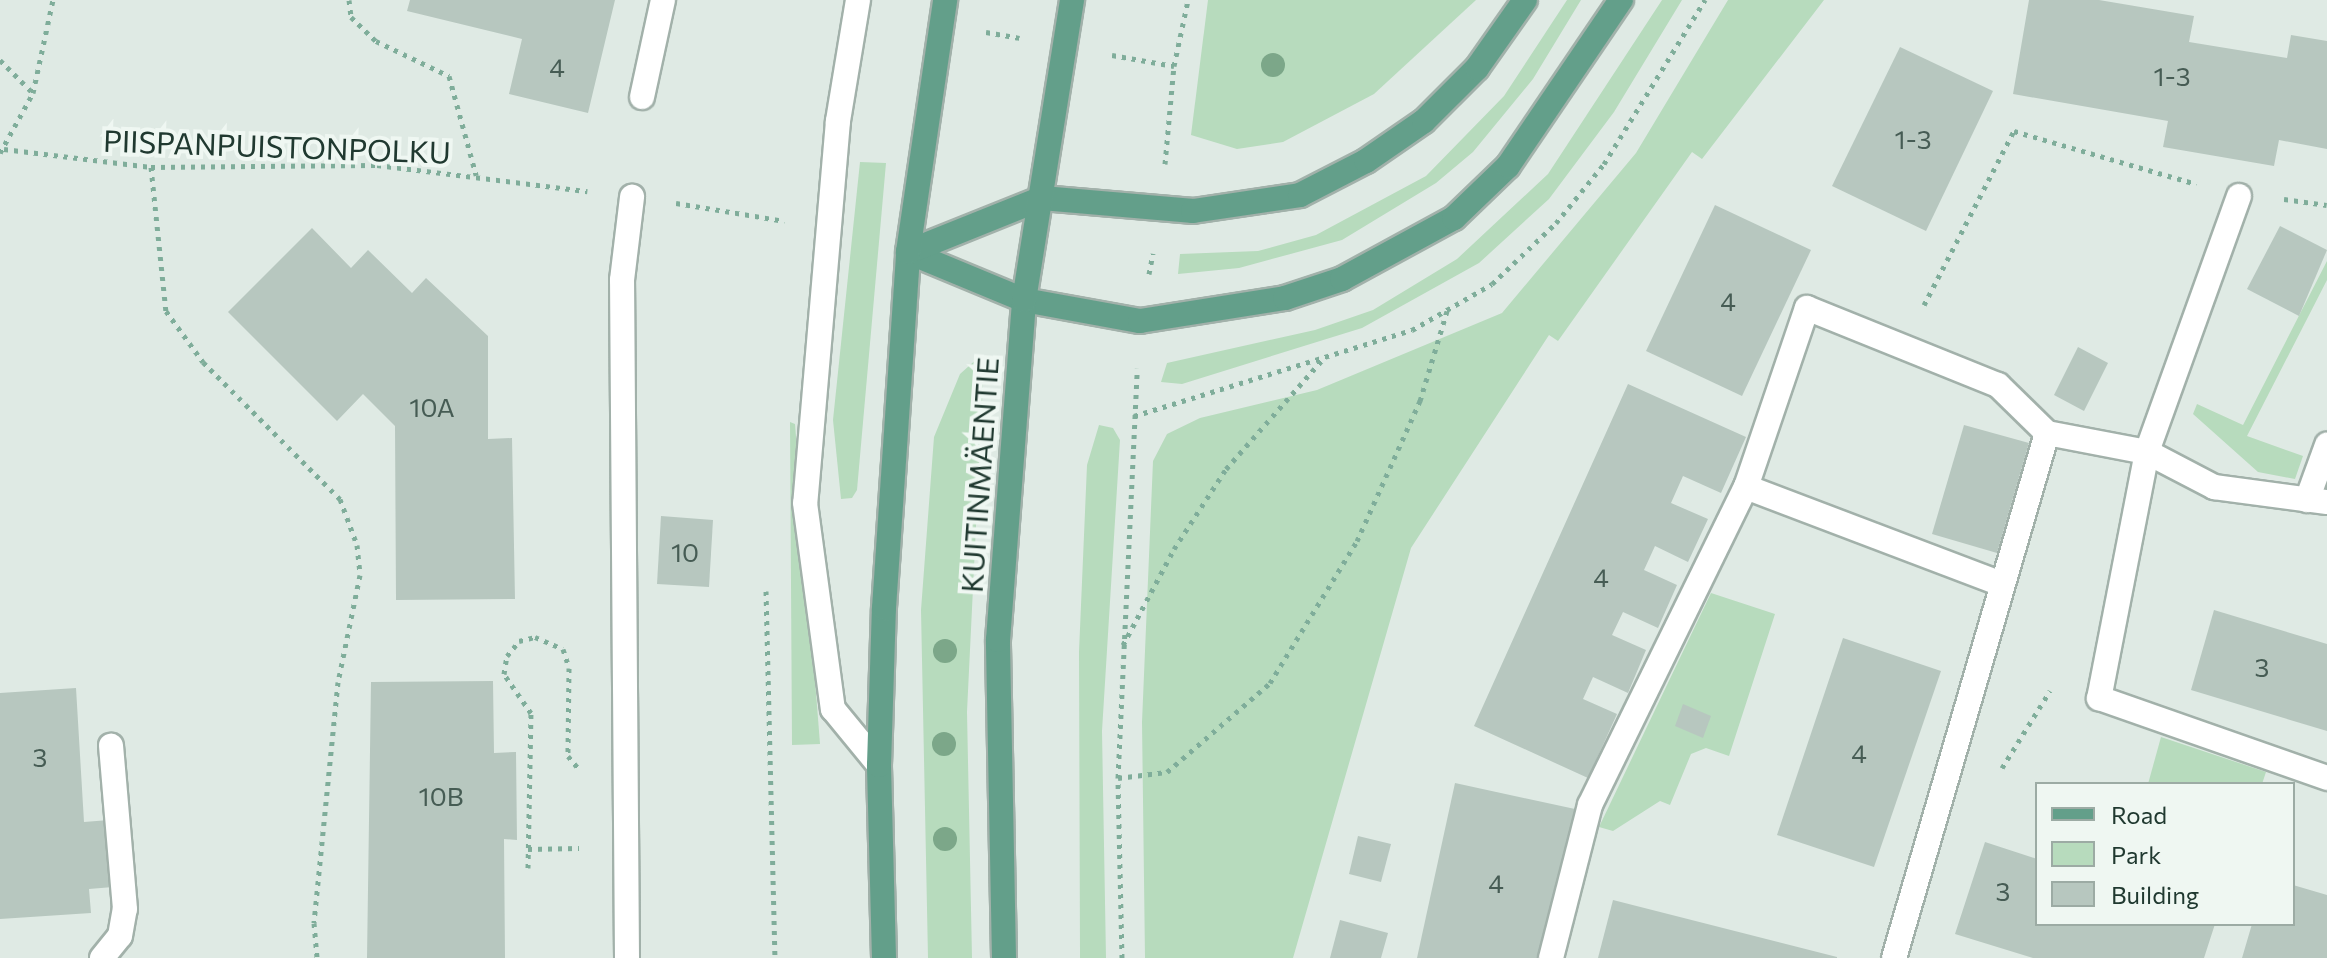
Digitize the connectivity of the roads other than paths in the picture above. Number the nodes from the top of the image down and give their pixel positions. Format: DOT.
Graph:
graph roads {
  1 [pos="663,0"];
  2 [pos="858,0"];
  3 [pos="945,0"];
  4 [pos="1072,0"];
  5 [pos="1525,0"];
  6 [pos="1621,0"];
  7 [pos="642,97"];
  8 [pos="2239,196"];
  9 [pos="632,197"];
  10 [pos="1042,198"];
  11 [pos="908,252"];
  12 [pos="1024,300"];
  13 [pos="2047,433"];
  14 [pos="2327,445"];
  15 [pos="2147,452"];
  16 [pos="1746,487"];
  17 [pos="2317,501"];
  18 [pos="2002,584"];
  19 [pos="111,746"];
  20 [pos="879,765"];
  21 [pos="2327,778"];
  22 [pos="102,958"];
  23 [pos="627,958"];
  24 [pos="884,958"];
  25 [pos="1004,958"];
  26 [pos="1551,958"];
  27 [pos="1894,958"];
  1 -- 7 [label="street"];
  2 -- 20 [label="street"];
  3 -- 11 [label="main road"];
  4 -- 10 [label="main road, KUITINMÄENTIE"];
  5 -- 10 [label="main road"];
  6 -- 12 [label="main road"];
  8 -- 15 [label="street"];
  9 -- 23 [label="street"];
  10 -- 11 [label="main road"];
  10 -- 12 [label="main road, KUITINMÄENTIE"];
  11 -- 12 [label="main road"];
  11 -- 20 [label="main road"];
  12 -- 25 [label="main road, KUITINMÄENTIE"];
  13 -- 15 [label="street"];
  13 -- 16 [label="street"];
  13 -- 18 [label="street"];
  14 -- 17 [label="street"];
  15 -- 17 [label="street"];
  15 -- 21 [label="street"];
  16 -- 18 [label="street"];
  16 -- 26 [label="street"];
  18 -- 27 [label="street"];
  19 -- 22 [label="street"];
  20 -- 24 [label="main road"];
}
